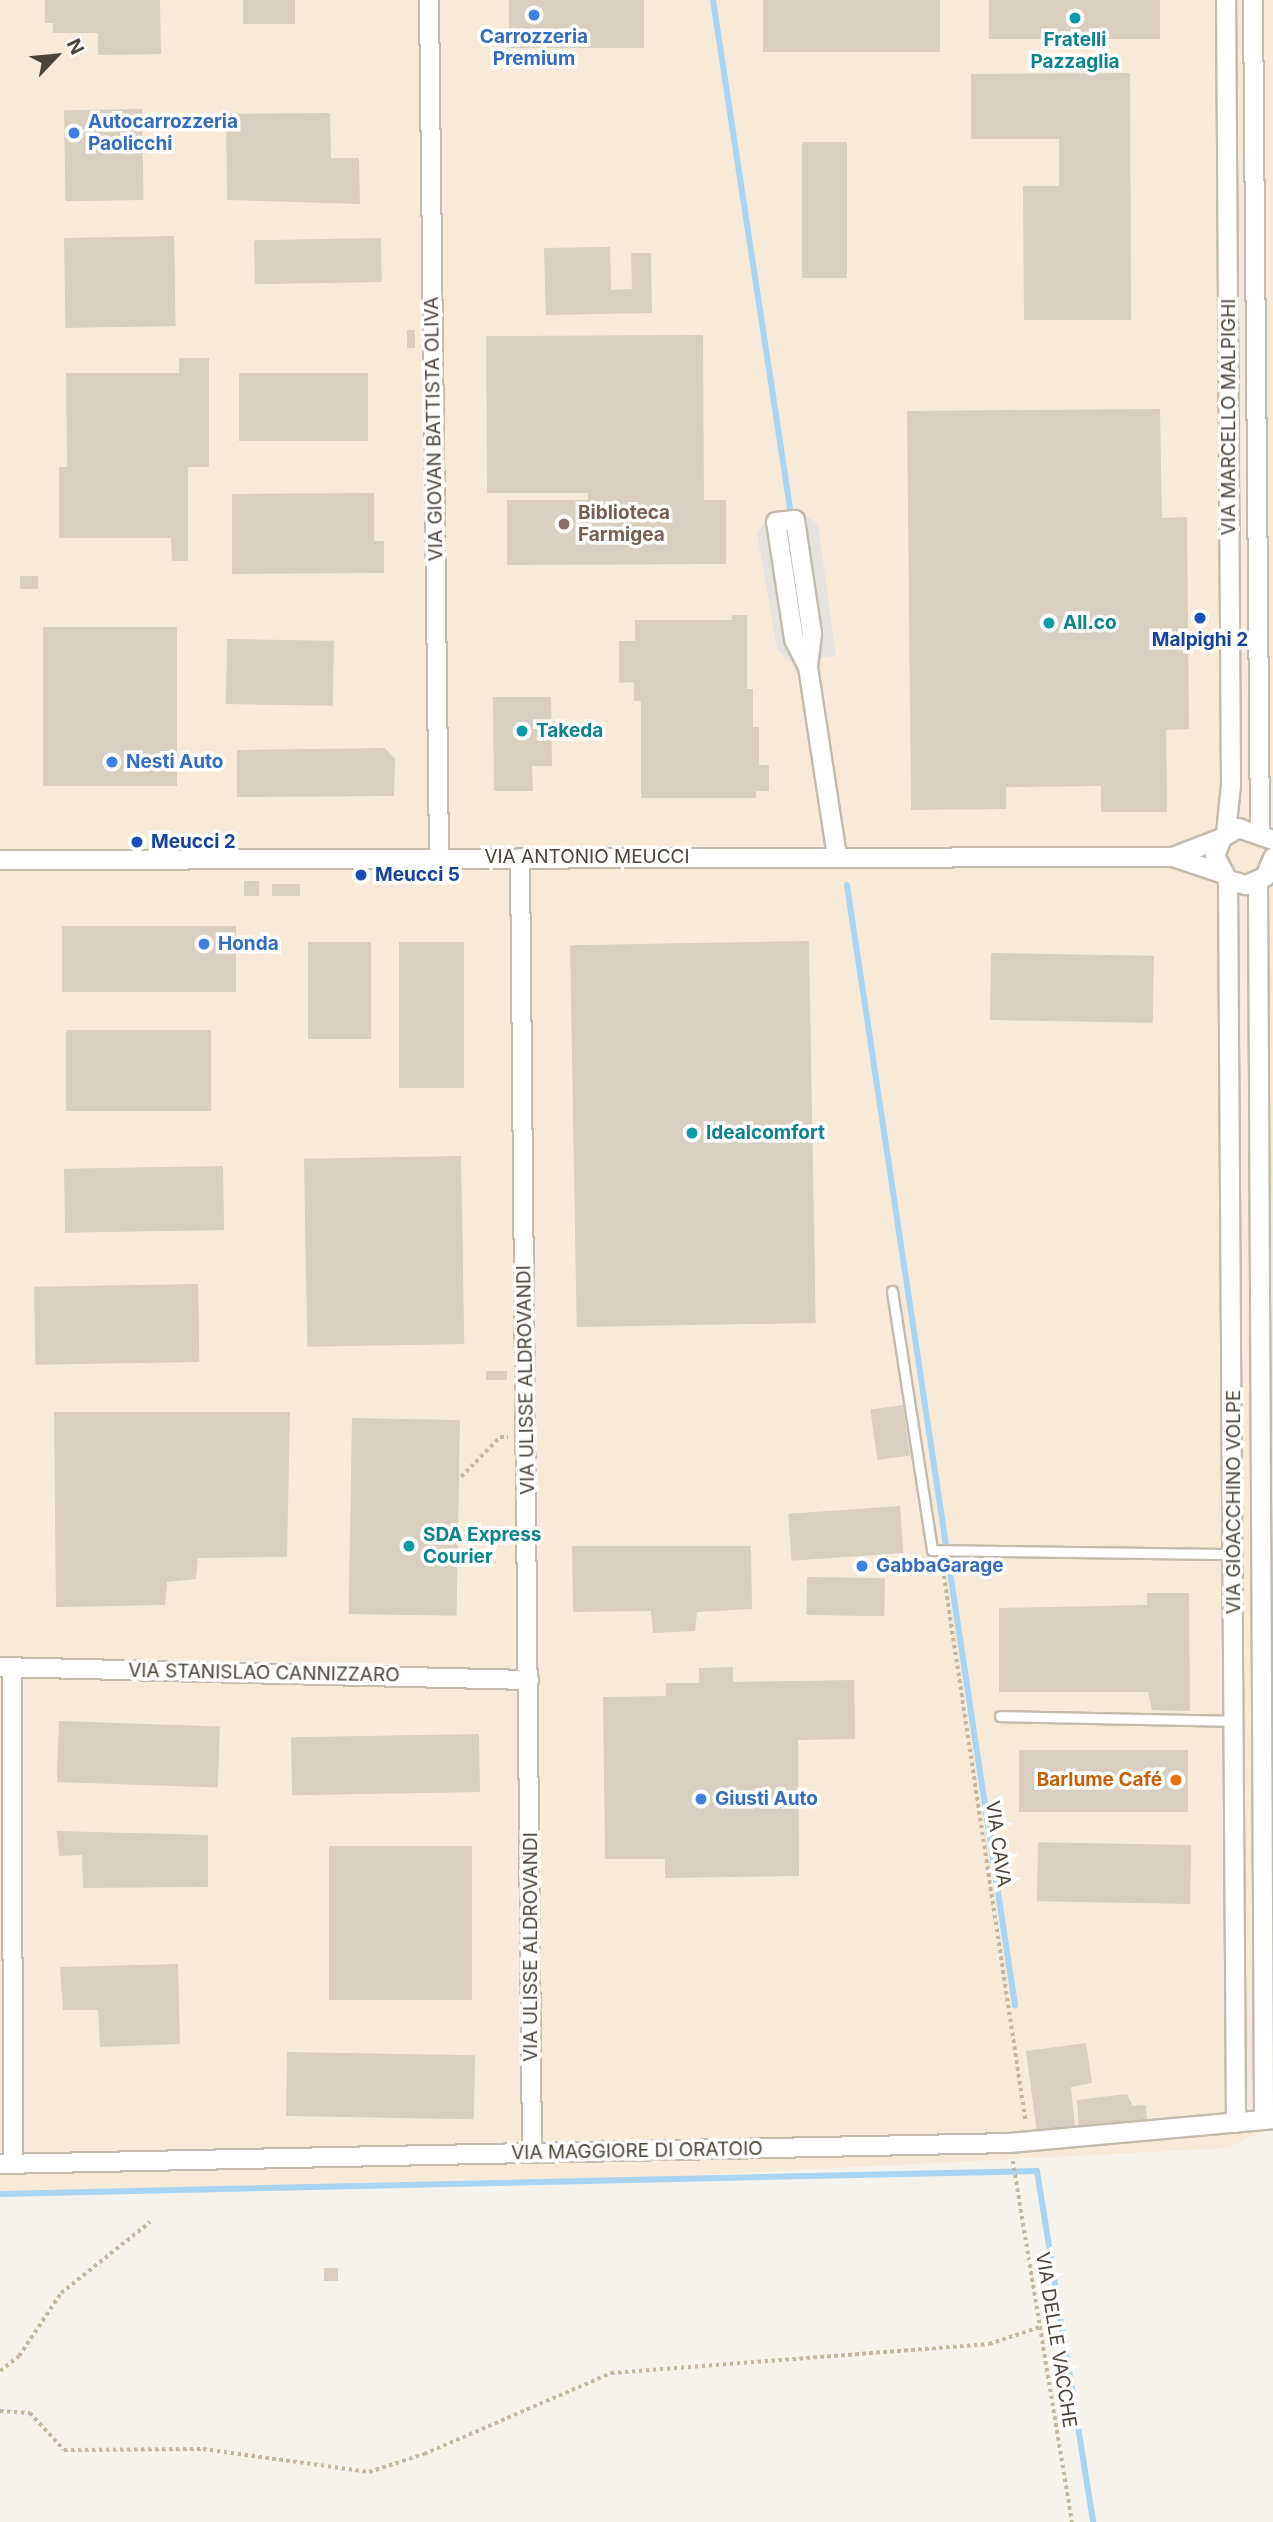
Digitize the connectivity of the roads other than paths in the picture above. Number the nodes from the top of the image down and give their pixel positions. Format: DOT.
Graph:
graph roads {
  1 [pos="429,0"];
  2 [pos="1226,0"];
  3 [pos="1253,0"];
  4 [pos="808,667"];
  5 [pos="1224,836"];
  6 [pos="1266,836"];
  7 [pos="837,856"];
  8 [pos="1173,857"];
  9 [pos="439,858"];
  10 [pos="520,858"];
  11 [pos="0,860"];
  12 [pos="1269,867"];
  13 [pos="1225,877"];
  14 [pos="892,1291"];
  15 [pos="1234,1554"];
  16 [pos="6,1667"];
  17 [pos="529,1679"];
  18 [pos="1000,1716"];
  19 [pos="1236,1721"];
  20 [pos="1267,1803"];
  21 [pos="1268,2120"];
  22 [pos="1236,2123"];
  23 [pos="532,2153"];
  24 [pos="6,2164"];
  1 -- 9 [label="street, VIA GIOVAN BATTISTA OLIVA"];
  2 -- 5 [label="street, VIA MARCELLO MALPIGHI"];
  3 -- 6 [label="street, VIA MARCELLO MALPIGHI"];
  4 -- 4 [label="street"];
  4 -- 7 [label="street"];
  5 -- 6 [label="street, VIA ANTONIO MEUCCI"];
  5 -- 8 [label="street, VIA ANTONIO MEUCCI"];
  5 -- 13 [label="street"];
  6 -- 12 [label="street"];
  7 -- 8 [label="street, VIA ANTONIO MEUCCI"];
  7 -- 10 [label="street, VIA ANTONIO MEUCCI"];
  8 -- 13 [label="street, VIA ANTONIO MEUCCI"];
  9 -- 10 [label="street, VIA ANTONIO MEUCCI"];
  9 -- 11 [label="street, VIA ANTONIO MEUCCI"];
  10 -- 17 [label="street, VIA ULISSE ALDROVANDI"];
  12 -- 13 [label="street, VIA ANTONIO MEUCCI"];
  12 -- 20 [label="street, VIA GIOACCHINO VOLPE"];
  13 -- 15 [label="street, VIA GIOACCHINO VOLPE"];
  14 -- 15 [label="lane"];
  15 -- 19 [label="street, VIA GIOACCHINO VOLPE"];
  16 -- 17 [label="street, VIA STANISLAO CANNIZZARO"];
  16 -- 24 [label="street"];
  17 -- 23 [label="street, VIA ULISSE ALDROVANDI"];
  18 -- 19 [label="lane"];
  19 -- 22 [label="street, VIA GIOACCHINO VOLPE"];
  20 -- 21 [label="street, VIA GIOACCHINO VOLPE"];
  21 -- 22 [label="street, VIA MAGGIORE DI ORATOIO"];
  22 -- 23 [label="street, VIA MAGGIORE DI ORATOIO"];
  23 -- 24 [label="street, VIA MAGGIORE DI ORATOIO"];
}
